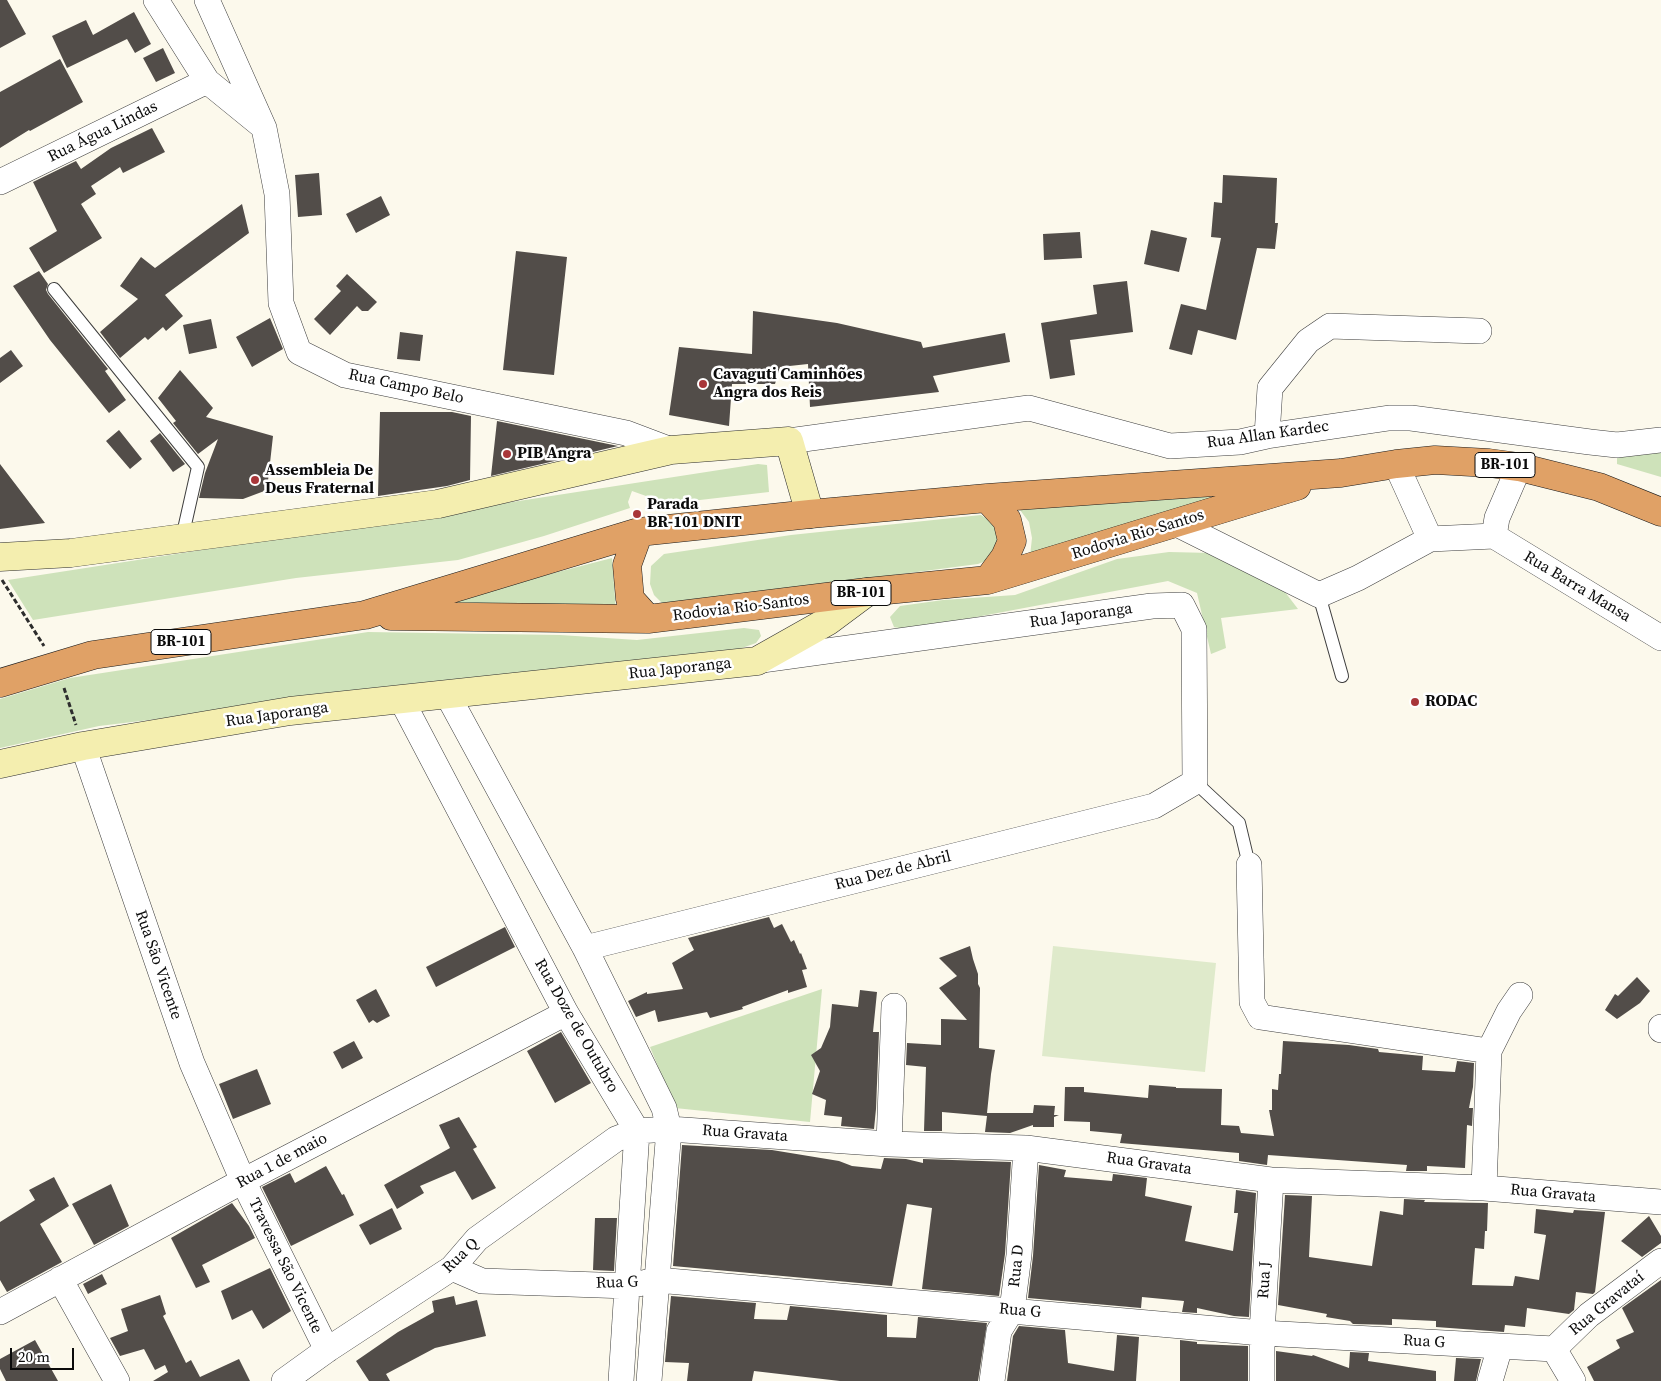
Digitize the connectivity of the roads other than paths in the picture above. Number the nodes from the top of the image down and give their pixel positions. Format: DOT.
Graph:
graph roads {
  1 [pos="156,0"];
  2 [pos="207,0"];
  3 [pos="207,81"];
  4 [pos="264,128"];
  5 [pos="0,182"];
  6 [pos="54,289"];
  7 [pos="1479,331"];
  8 [pos="1267,436"];
  9 [pos="1661,440"];
  10 [pos="789,441"];
  11 [pos="671,450"];
  12 [pos="1396,464"];
  13 [pos="1520,467"];
  14 [pos="1341,472"];
  15 [pos="987,498"];
  16 [pos="1661,512"];
  17 [pos="810,514"];
  18 [pos="1177,524"];
  19 [pos="639,532"];
  20 [pos="1494,536"];
  21 [pos="182,538"];
  22 [pos="1430,539"];
  23 [pos="0,557"];
  24 [pos="988,580"];
  25 [pos="867,592"];
  26 [pos="1319,595"];
  27 [pos="365,615"];
  28 [pos="648,619"];
  29 [pos="1661,638"];
  30 [pos="757,661"];
  31 [pos="1342,676"];
  32 [pos="0,683"];
  33 [pos="447,694"];
  34 [pos="401,699"];
  35 [pos="82,746"];
  36 [pos="0,764"];
  37 [pos="1195,782"];
  38 [pos="1249,865"];
  39 [pos="586,948"];
  40 [pos="1520,995"];
  41 [pos="894,1006"];
  42 [pos="566,1013"];
  43 [pos="1489,1050"];
  44 [pos="637,1054"];
  45 [pos="602,1073"];
  46 [pos="669,1129"];
  47 [pos="637,1131"];
  48 [pos="889,1144"];
  49 [pos="1026,1148"];
  50 [pos="1270,1180"];
  51 [pos="243,1181"];
  52 [pos="1484,1188"];
  53 [pos="1661,1202"];
  54 [pos="1661,1261"];
  55 [pos="452,1268"];
  56 [pos="60,1279"];
  57 [pos="657,1280"];
  58 [pos="628,1286"];
  59 [pos="1012,1310"];
  60 [pos="0,1312"];
  61 [pos="1262,1333"];
  62 [pos="1500,1347"];
  63 [pos="1554,1349"];
  64 [pos="327,1350"];
  65 [pos="117,1381"];
  66 [pos="284,1381"];
  67 [pos="621,1381"];
  68 [pos="649,1381"];
  69 [pos="992,1381"];
  70 [pos="1262,1381"];
  71 [pos="1490,1381"];
  72 [pos="1573,1381"];
  1 -- 3 [label="street"];
  2 -- 4 [label="street, Rua Campo Belo"];
  3 -- 4 [label="street"];
  3 -- 5 [label="street, Rua Água Lindas"];
  4 -- 11 [label="street, Rua Campo Belo"];
  6 -- 21 [label="lane"];
  7 -- 8 [label="street"];
  8 -- 9 [label="street, Rua Allan Kardec"];
  8 -- 10 [label="street, Rua Allan Kardec"];
  10 -- 11 [label="main road"];
  10 -- 17 [label="main road"];
  11 -- 21 [label="main road"];
  12 -- 13 [label="highway, Rodovia Rio-Santos / BR-101"];
  12 -- 14 [label="highway, Rodovia Rio-Santos / BR-101"];
  12 -- 22 [label="street"];
  13 -- 16 [label="highway, Rodovia Rio-Santos / BR-101"];
  13 -- 20 [label="street"];
  14 -- 15 [label="highway, Rodovia Rio-Santos / BR-101"];
  14 -- 18 [label="highway, Rodovia Rio-Santos / BR-101"];
  15 -- 17 [label="highway, Rodovia Rio-Santos / BR-101"];
  15 -- 24 [label="highway"];
  17 -- 19 [label="highway, Rodovia Rio-Santos / BR-101"];
  18 -- 24 [label="highway, Rodovia Rio-Santos / BR-101"];
  18 -- 26 [label="street"];
  19 -- 27 [label="highway, Rodovia Rio-Santos / BR-101"];
  19 -- 28 [label="highway"];
  20 -- 22 [label="street"];
  20 -- 29 [label="street, Rua Barra Mansa"];
  21 -- 23 [label="main road"];
  22 -- 26 [label="street"];
  24 -- 25 [label="highway, Rodovia Rio-Santos / BR-101"];
  25 -- 28 [label="highway, Rodovia Rio-Santos / BR-101"];
  25 -- 30 [label="main road"];
  26 -- 31 [label="lane"];
  27 -- 28 [label="highway, Rodovia Rio-Santos / BR-101"];
  27 -- 32 [label="highway, Rodovia Rio-Santos / BR-101"];
  30 -- 33 [label="main road, Rua Japoranga"];
  30 -- 37 [label="street, Rua Japoranga"];
  33 -- 34 [label="main road, Rua Japoranga"];
  33 -- 39 [label="street"];
  34 -- 35 [label="main road, Rua Japoranga"];
  34 -- 42 [label="street, Rua Doze de Outubro"];
  35 -- 36 [label="main road, Rua Japoranga"];
  35 -- 51 [label="street, Rua São Vicente"];
  37 -- 38 [label="lane"];
  37 -- 39 [label="street, Rua Dez de Abril"];
  38 -- 43 [label="street"];
  39 -- 44 [label="street"];
  40 -- 43 [label="street"];
  41 -- 48 [label="street"];
  42 -- 45 [label="street, Rua Doze de Outubro"];
  42 -- 51 [label="street, Rua 1 de maio"];
  43 -- 52 [label="street"];
  44 -- 45 [label="street"];
  44 -- 46 [label="street"];
  45 -- 47 [label="street, Rua Doze de Outubro"];
  46 -- 47 [label="street, Rua Gravata"];
  46 -- 48 [label="street, Rua Gravata"];
  46 -- 57 [label="street"];
  47 -- 55 [label="street, Rua Q"];
  47 -- 58 [label="street"];
  48 -- 49 [label="street, Rua Gravata"];
  49 -- 50 [label="street, Rua Gravata"];
  49 -- 59 [label="street, Rua D"];
  50 -- 52 [label="street, Rua Gravata"];
  50 -- 61 [label="street, Rua J"];
  51 -- 56 [label="street, Rua 1 de maio"];
  51 -- 64 [label="street, Travessa São Vicente"];
  52 -- 53 [label="street, Rua Gravata"];
  54 -- 63 [label="street, Rua Gravataí"];
  55 -- 58 [label="street, Rua G"];
  55 -- 64 [label="street, Rua Q"];
  56 -- 60 [label="street, Rua 1 de maio"];
  56 -- 65 [label="street"];
  57 -- 58 [label="street, Rua G"];
  57 -- 59 [label="street, Rua G"];
  57 -- 68 [label="street"];
  58 -- 67 [label="street"];
  59 -- 61 [label="street, Rua G"];
  59 -- 69 [label="street, Rua D"];
  61 -- 62 [label="street, Rua G"];
  61 -- 70 [label="street, Rua J"];
  62 -- 63 [label="street, Rua G"];
  62 -- 71 [label="street"];
  63 -- 72 [label="street"];
  64 -- 66 [label="street, Rua Q"];
}
